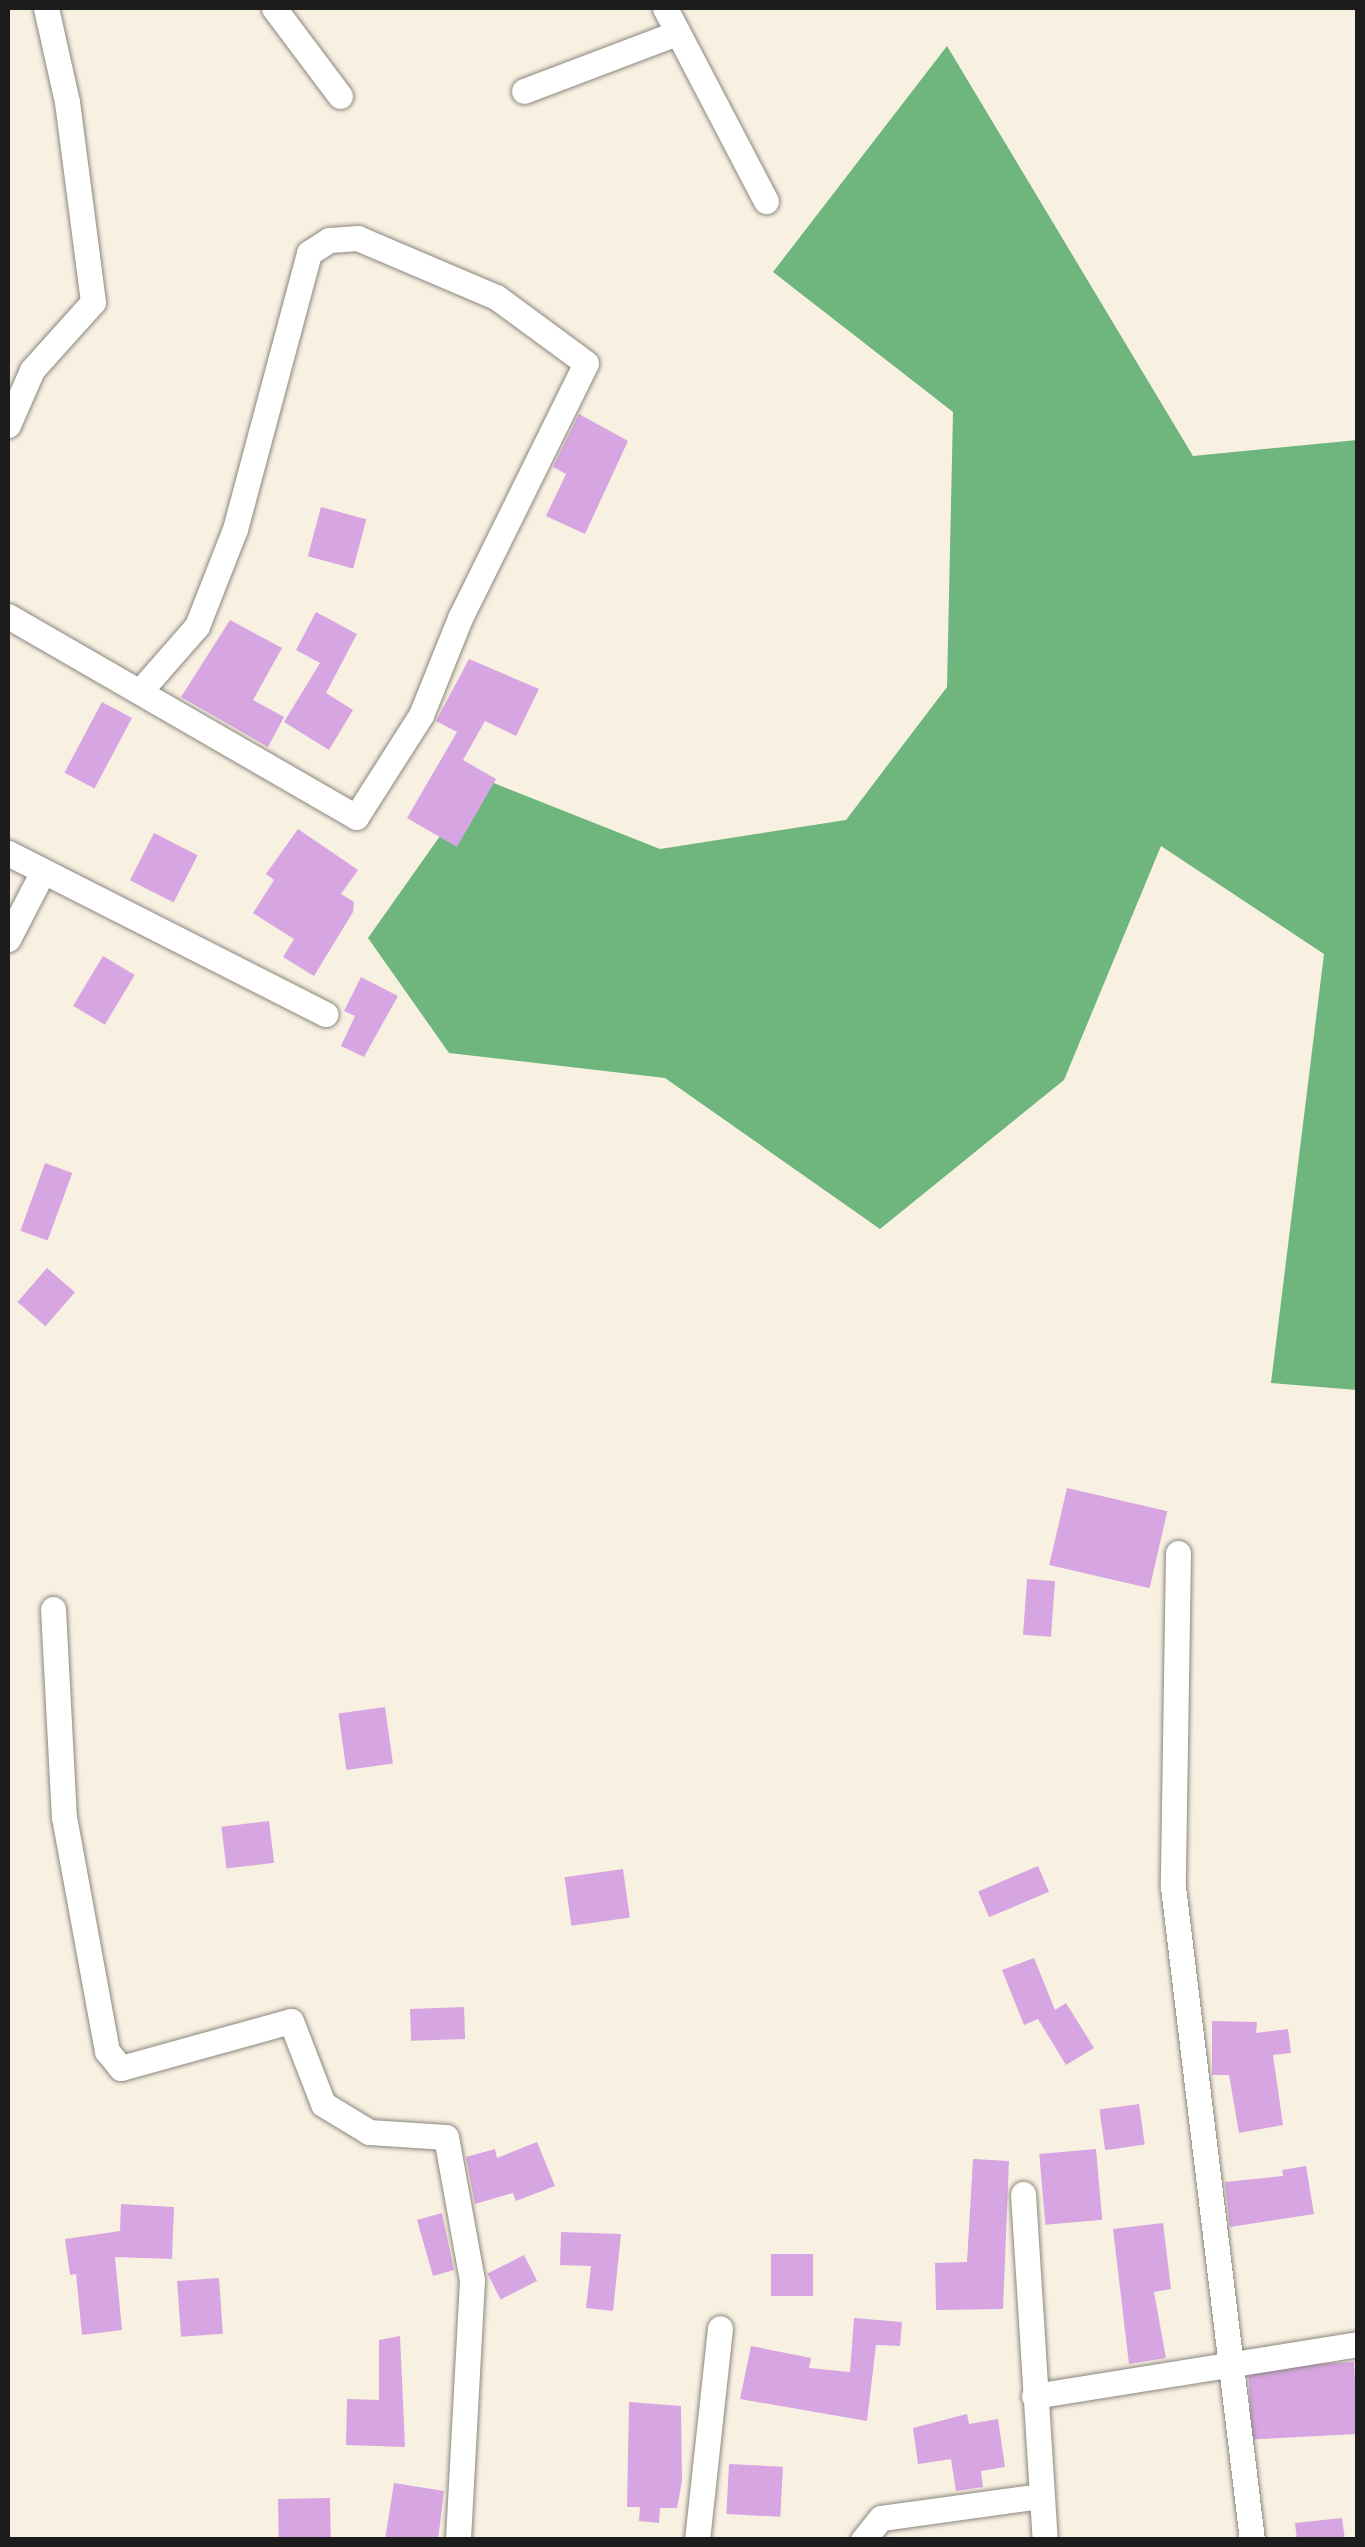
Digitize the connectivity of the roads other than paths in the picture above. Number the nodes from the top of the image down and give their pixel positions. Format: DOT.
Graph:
graph roads {
  1 [pos="46,8"];
  2 [pos="274,8"];
  3 [pos="665,8"];
  4 [pos="677,34"];
  5 [pos="524,91"];
  6 [pos="340,96"];
  7 [pos="766,201"];
  8 [pos="8,425"];
  9 [pos="8,616"];
  10 [pos="141,690"];
  11 [pos="8,854"];
  12 [pos="42,873"];
  13 [pos="8,939"];
  14 [pos="326,1014"];
  15 [pos="1178,1552"];
  16 [pos="53,1608"];
  17 [pos="1023,2194"];
  18 [pos="720,2328"];
  19 [pos="1358,2344"];
  20 [pos="1229,2364"];
  21 [pos="1034,2396"];
  22 [pos="1038,2496"];
  23 [pos="458,2540"];
  24 [pos="697,2540"];
  25 [pos="863,2540"];
  26 [pos="1045,2540"];
  27 [pos="1252,2540"];
  1 -- 8 [label="street"];
  2 -- 6 [label="street"];
  3 -- 4 [label="street"];
  4 -- 5 [label="street"];
  4 -- 7 [label="street"];
  9 -- 10 [label="street"];
  10 -- 10 [label="street"];
  11 -- 12 [label="street"];
  12 -- 13 [label="street"];
  12 -- 14 [label="street"];
  15 -- 20 [label="street"];
  16 -- 23 [label="street"];
  17 -- 21 [label="street"];
  18 -- 24 [label="street"];
  19 -- 20 [label="street"];
  20 -- 21 [label="street"];
  20 -- 27 [label="street"];
  21 -- 22 [label="street"];
  22 -- 25 [label="street"];
  22 -- 26 [label="street"];
}
